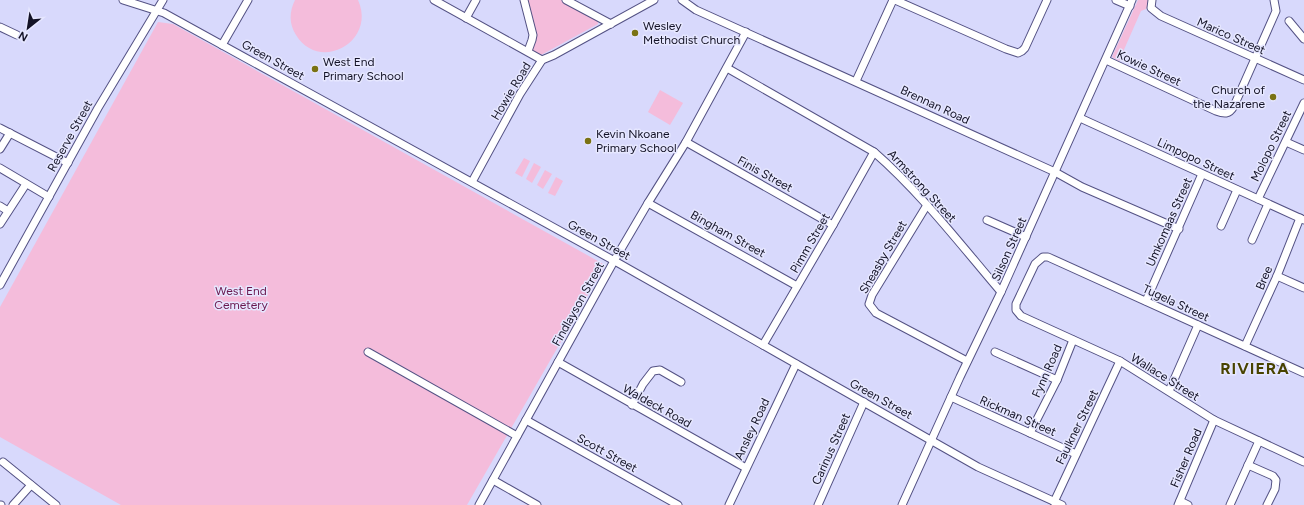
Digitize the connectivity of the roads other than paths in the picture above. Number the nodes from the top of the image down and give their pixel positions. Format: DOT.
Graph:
graph roads {
  1 [pos="123,0"];
  2 [pos="162,0"];
  3 [pos="248,0"];
  4 [pos="434,0"];
  5 [pos="476,0"];
  6 [pos="524,0"];
  7 [pos="566,0"];
  8 [pos="654,0"];
  9 [pos="682,0"];
  10 [pos="894,0"];
  11 [pos="1047,0"];
  12 [pos="1116,0"];
  13 [pos="1152,0"];
  14 [pos="1274,1"];
  15 [pos="1131,3"];
  16 [pos="156,10"];
  17 [pos="466,18"];
  18 [pos="1289,21"];
  19 [pos="611,24"];
  20 [pos="0,27"];
  21 [pos="746,32"];
  22 [pos="17,35"];
  23 [pos="1304,39"];
  24 [pos="222,45"];
  25 [pos="528,51"];
  26 [pos="1256,59"];
  27 [pos="542,60"];
  28 [pos="1106,60"];
  29 [pos="727,68"];
  30 [pos="1304,80"];
  31 [pos="856,81"];
  32 [pos="1304,103"];
  33 [pos="1080,118"];
  34 [pos="0,128"];
  35 [pos="10,133"];
  36 [pos="686,142"];
  37 [pos="1286,142"];
  38 [pos="0,149"];
  39 [pos="1304,150"];
  40 [pos="874,152"];
  41 [pos="68,163"];
  42 [pos="0,168"];
  43 [pos="1055,172"];
  44 [pos="1202,174"];
  45 [pos="472,182"];
  46 [pos="26,184"];
  47 [pos="1237,190"];
  48 [pos="49,197"];
  49 [pos="1258,199"];
  50 [pos="648,203"];
  51 [pos="1268,204"];
  52 [pos="926,205"];
  53 [pos="0,206"];
  54 [pos="8,211"];
  55 [pos="1302,219"];
  56 [pos="987,220"];
  57 [pos="0,224"];
  58 [pos="834,225"];
  59 [pos="1221,226"];
  60 [pos="1179,229"];
  61 [pos="1026,237"];
  62 [pos="1252,240"];
  63 [pos="614,261"];
  64 [pos="1277,276"];
  65 [pos="1,283"];
  66 [pos="797,286"];
  67 [pos="1304,288"];
  68 [pos="1001,292"];
  69 [pos="1146,301"];
  70 [pos="1016,310"];
  71 [pos="1198,325"];
  72 [pos="1073,340"];
  73 [pos="763,345"];
  74 [pos="1245,346"];
  75 [pos="368,352"];
  76 [pos="995,352"];
  77 [pos="967,361"];
  78 [pos="1120,361"];
  79 [pos="558,362"];
  80 [pos="796,364"];
  81 [pos="1304,373"];
  82 [pos="1057,380"];
  83 [pos="681,382"];
  84 [pos="1169,391"];
  85 [pos="951,397"];
  86 [pos="864,402"];
  87 [pos="632,405"];
  88 [pos="526,420"];
  89 [pos="1214,420"];
  90 [pos="1030,433"];
  91 [pos="517,436"];
  92 [pos="931,440"];
  93 [pos="1259,441"];
  94 [pos="1076,454"];
  95 [pos="3,462"];
  96 [pos="1304,462"];
  97 [pos="1248,465"];
  98 [pos="746,468"];
  99 [pos="493,480"];
  100 [pos="31,485"];
  101 [pos="1054,502"];
  102 [pos="1179,503"];
  103 [pos="13,505"];
  104 [pos="56,505"];
  105 [pos="479,505"];
  106 [pos="537,505"];
  107 [pos="678,505"];
  108 [pos="730,505"];
  109 [pos="818,505"];
  110 [pos="902,505"];
  111 [pos="1062,505"];
  112 [pos="1188,505"];
  113 [pos="1230,505"];
  114 [pos="1267,505"];
  1 -- 16 [label="street, Green Street"];
  2 -- 16 [label="street, Reserve Street"];
  3 -- 24 [label="street"];
  4 -- 17 [label="street"];
  5 -- 17 [label="street"];
  6 -- 25 [label="street"];
  7 -- 19 [label="street"];
  8 -- 19 [label="street, Howie Road"];
  9 -- 21 [label="street, Brennan Road"];
  10 -- 11 [label="street"];
  10 -- 31 [label="street"];
  12 -- 15 [label="street"];
  13 -- 26 [label="street, Marico Street"];
  14 -- 26 [label="street"];
  15 -- 28 [label="street, Silson Street"];
  16 -- 24 [label="street, Green Street"];
  16 -- 41 [label="street, Reserve Street"];
  17 -- 25 [label="street"];
  18 -- 23 [label="street"];
  19 -- 27 [label="street, Howie Road"];
  20 -- 22 [label="street"];
  21 -- 29 [label="street, Findlayson Street"];
  21 -- 31 [label="street, Brennan Road"];
  24 -- 45 [label="street, Green Street"];
  25 -- 27 [label="street"];
  26 -- 28 [label="street, Kowie Street"];
  26 -- 30 [label="street, Marico Street"];
  27 -- 45 [label="street, Howie Road"];
  28 -- 33 [label="street, Silson Street"];
  29 -- 36 [label="street, Findlayson Street"];
  29 -- 40 [label="street, Armstrong Street"];
  31 -- 43 [label="street, Brennan Road"];
  32 -- 37 [label="street, Molopo Street"];
  33 -- 43 [label="street, Silson Street"];
  33 -- 44 [label="street, Limpopo Street"];
  34 -- 35 [label="street"];
  35 -- 38 [label="street"];
  35 -- 41 [label="street"];
  36 -- 50 [label="street, Findlayson Street"];
  36 -- 58 [label="street, Finis Street"];
  37 -- 39 [label="street"];
  37 -- 49 [label="street, Molopo Street"];
  40 -- 52 [label="street, Armstrong Street"];
  40 -- 58 [label="street, Pimm Street"];
  41 -- 48 [label="street, Reserve Street"];
  42 -- 46 [label="street"];
  43 -- 60 [label="street, Brennan Road"];
  43 -- 61 [label="street, Silson Street"];
  44 -- 47 [label="street, Limpopo Street"];
  44 -- 60 [label="street, Umkomaas Street"];
  45 -- 63 [label="street, Green Street"];
  46 -- 48 [label="street"];
  46 -- 54 [label="street"];
  47 -- 49 [label="street, Limpopo Street"];
  47 -- 59 [label="street"];
  48 -- 65 [label="street, Reserve Street"];
  49 -- 51 [label="street, Limpopo Street"];
  50 -- 63 [label="street, Findlayson Street"];
  50 -- 66 [label="street, Bingham Street"];
  51 -- 55 [label="street, Limpopo Street"];
  51 -- 62 [label="street"];
  52 -- 68 [label="street, Armstrong Street"];
  52 -- 77 [label="street, Sheasby Street"];
  53 -- 54 [label="street"];
  54 -- 57 [label="street"];
  55 -- 64 [label="street, Bree"];
  56 -- 61 [label="street"];
  58 -- 66 [label="street, Pimm Street"];
  60 -- 69 [label="street, Umkomaas Street"];
  61 -- 68 [label="street, Silson Street"];
  63 -- 73 [label="street, Green Street"];
  63 -- 79 [label="street, Findlayson Street"];
  64 -- 67 [label="street"];
  64 -- 74 [label="street, Bree"];
  66 -- 73 [label="street, Pimm Street"];
  68 -- 77 [label="street, Silson Street"];
  69 -- 70 [label="street, Tugela Street"];
  69 -- 71 [label="street, Tugela Street"];
  70 -- 72 [label="street, Wallace Street"];
  71 -- 74 [label="street, Tugela Street"];
  71 -- 84 [label="street"];
  72 -- 78 [label="street, Wallace Street"];
  72 -- 82 [label="street, Fynn Road"];
  73 -- 80 [label="street, Green Street"];
  74 -- 81 [label="street, Tugela Street"];
  75 -- 91 [label="street"];
  76 -- 82 [label="street"];
  77 -- 85 [label="street, Silson Street"];
  78 -- 84 [label="street, Wallace Street"];
  78 -- 94 [label="street, Faulkner Street"];
  79 -- 87 [label="street, Waldeck Road"];
  79 -- 88 [label="street, Findlayson Street"];
  80 -- 86 [label="street, Green Street"];
  80 -- 98 [label="street, Ansley Road"];
  82 -- 90 [label="street, Fynn Road"];
  83 -- 87 [label="street"];
  84 -- 89 [label="street, Wallace Street"];
  85 -- 90 [label="street, Rickman Street"];
  85 -- 92 [label="street, Silson Street"];
  86 -- 92 [label="street, Green Street"];
  86 -- 109 [label="street, Carinus Street"];
  87 -- 98 [label="street, Waldeck Road"];
  88 -- 91 [label="street, Findlayson Street"];
  88 -- 107 [label="street, Scott Street"];
  89 -- 93 [label="street, Wallace Street"];
  89 -- 102 [label="street, Fisher Road"];
  90 -- 94 [label="street, Rickman Street"];
  91 -- 99 [label="street, Findlayson Street"];
  92 -- 101 [label="street, Green Street"];
  92 -- 110 [label="street, Silson Street"];
  93 -- 96 [label="street, Wallace Street"];
  93 -- 97 [label="street"];
  94 -- 101 [label="street, Faulkner Street"];
  95 -- 100 [label="street"];
  97 -- 113 [label="street"];
  97 -- 114 [label="street"];
  98 -- 108 [label="street, Ansley Road"];
  99 -- 105 [label="street, Findlayson Street"];
  99 -- 106 [label="street"];
  100 -- 103 [label="street"];
  100 -- 104 [label="street"];
  101 -- 111 [label="street, Green Street"];
  102 -- 112 [label="street"];
}
